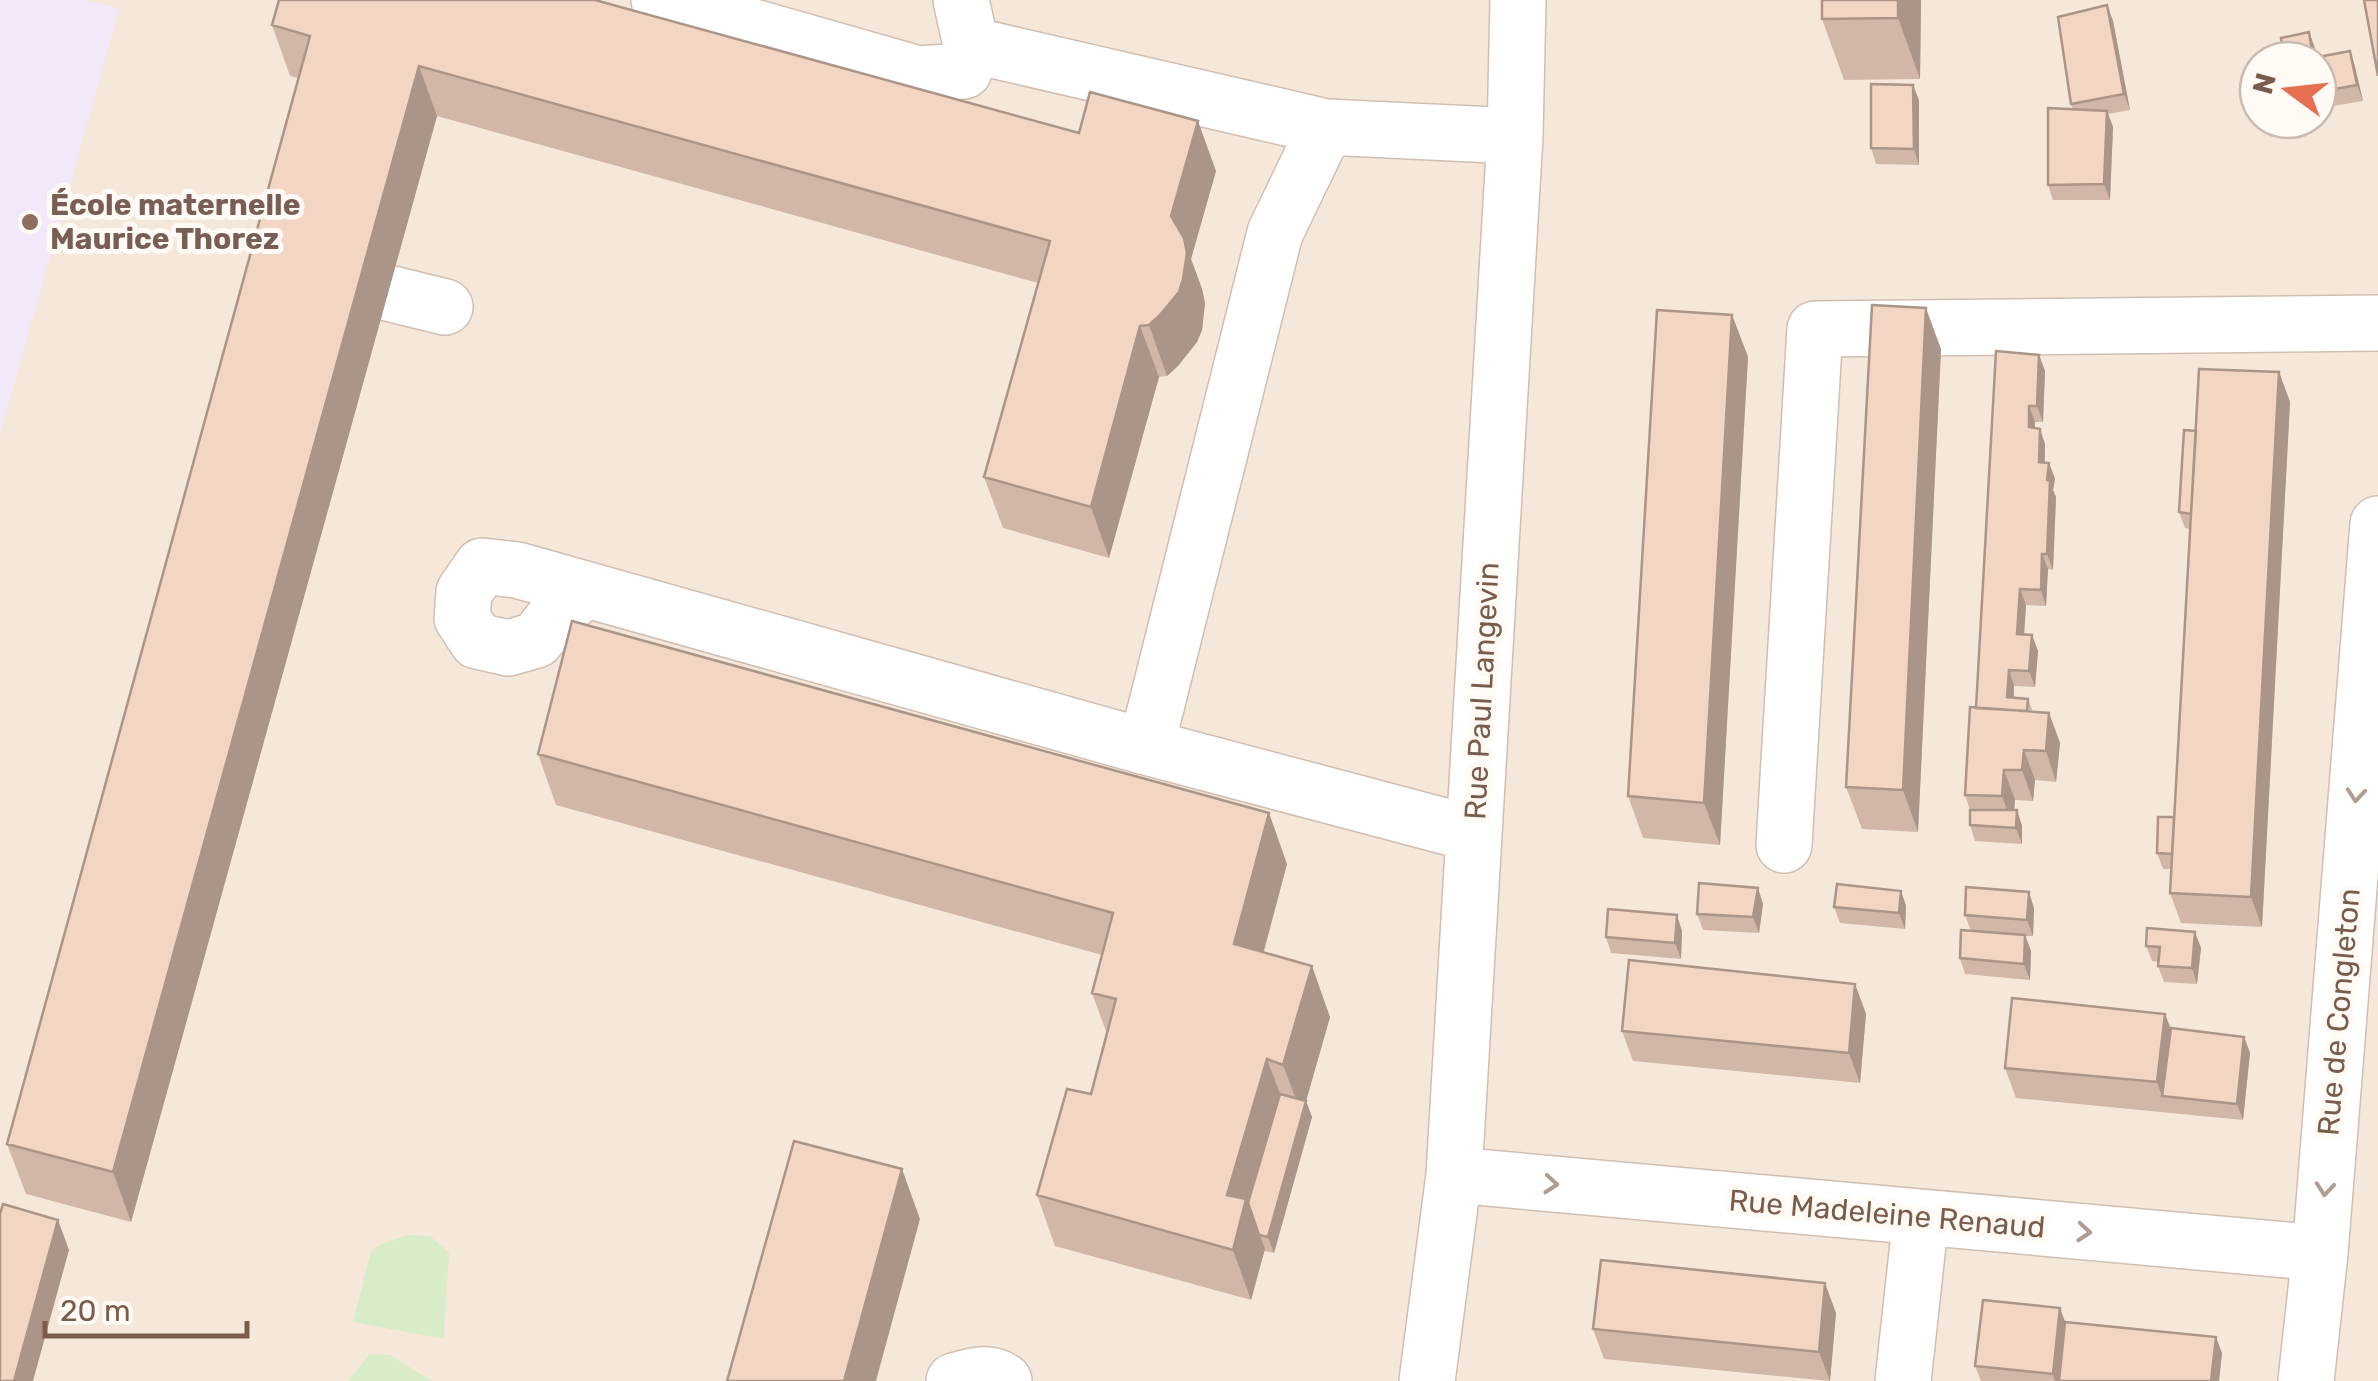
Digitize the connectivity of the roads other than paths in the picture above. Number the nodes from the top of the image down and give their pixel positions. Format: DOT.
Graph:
graph roads {
  1 [pos="659,0"];
  2 [pos="1518,0"];
  3 [pos="966,22"];
  4 [pos="1326,128"];
  5 [pos="1515,136"];
  6 [pos="388,293"];
  7 [pos="445,308"];
  8 [pos="2378,323"];
  9 [pos="2378,524"];
  10 [pos="584,590"];
  11 [pos="1146,747"];
  12 [pos="1474,834"];
  13 [pos="1784,845"];
  14 [pos="1454,1175"];
  15 [pos="1921,1218"];
  16 [pos="2320,1253"];
  17 [pos="954,1381"];
  18 [pos="1004,1381"];
  19 [pos="1427,1381"];
  20 [pos="1903,1381"];
  21 [pos="2306,1381"];
  1 -- 3 [label="street"];
  2 -- 5 [label="street, Rue Paul Langevin"];
  3 -- 4 [label="street"];
  4 -- 5 [label="street"];
  4 -- 11 [label="street"];
  5 -- 12 [label="street, Rue Paul Langevin"];
  6 -- 7 [label="street"];
  8 -- 13 [label="street"];
  9 -- 16 [label="street, Rue de Congleton, one-way"];
  10 -- 11 [label="street"];
  11 -- 12 [label="street"];
  12 -- 14 [label="street, Rue Paul Langevin"];
  14 -- 15 [label="street, Rue Madeleine Renaud, one-way"];
  14 -- 19 [label="street, Rue Paul Langevin"];
  15 -- 16 [label="street, Rue Madeleine Renaud, one-way"];
  15 -- 20 [label="street"];
  16 -- 21 [label="street, Rue de Congleton"];
  17 -- 18 [label="street"];
}
